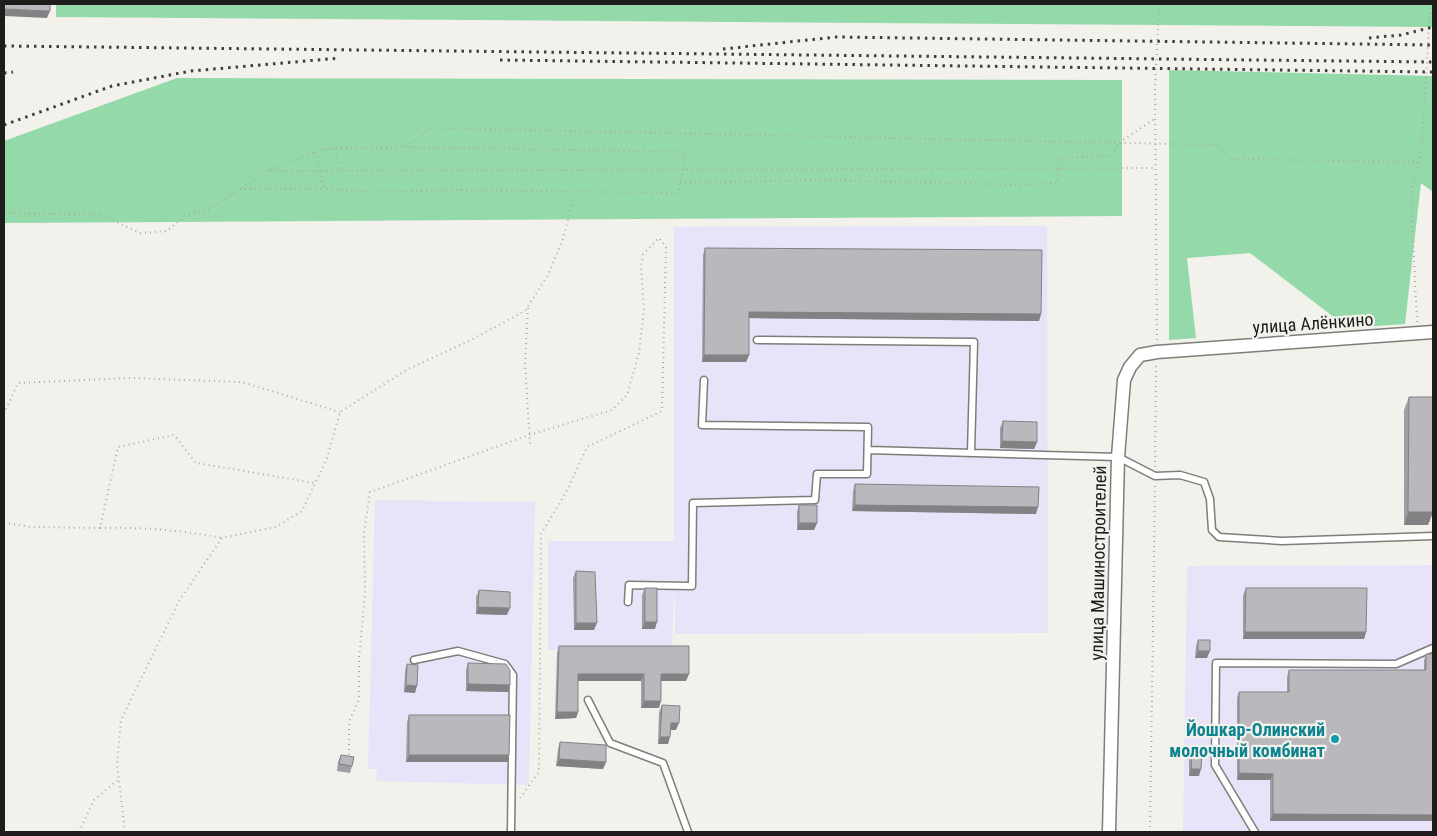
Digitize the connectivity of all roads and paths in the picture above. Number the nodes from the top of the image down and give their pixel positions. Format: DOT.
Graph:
graph roads {
  1 [pos="1159,4"];
  2 [pos="1432,4"];
  3 [pos="1156,118"];
  4 [pos="1120,142"];
  5 [pos="1156,143"];
  6 [pos="405,147"];
  7 [pos="335,148"];
  8 [pos="314,152"];
  9 [pos="1418,162"];
  10 [pos="1058,168"];
  11 [pos="1156,168"];
  12 [pos="682,170"];
  13 [pos="267,171"];
  14 [pos="319,171"];
  15 [pos="340,171"];
  16 [pos="680,182"];
  17 [pos="240,189"];
  18 [pos="325,189"];
  19 [pos="575,193"];
  20 [pos="4,213"];
  21 [pos="528,306"];
  22 [pos="1433,332"];
  23 [pos="1418,333"];
  24 [pos="757,340"];
  25 [pos="1195,348"];
  26 [pos="1157,352"];
  27 [pos="704,380"];
  28 [pos="340,412"];
  29 [pos="4,414"];
  30 [pos="529,435"];
  31 [pos="530,446"];
  32 [pos="868,450"];
  33 [pos="971,452"];
  34 [pos="1118,457"];
  35 [pos="1155,476"];
  36 [pos="315,483"];
  37 [pos="4,523"];
  38 [pos="100,528"];
  39 [pos="1433,536"];
  40 [pos="222,538"];
  41 [pos="628,602"];
  42 [pos="1433,648"];
  43 [pos="414,660"];
  44 [pos="588,700"];
  45 [pos="349,755"];
  46 [pos="119,778"];
  47 [pos="511,810"];
  48 [pos="78,832"];
  49 [pos="125,832"];
  50 [pos="511,832"];
  51 [pos="688,832"];
  52 [pos="1109,832"];
  53 [pos="1150,832"];
  54 [pos="1255,832"];
  1 -- 3 [label="path"];
  2 -- 9 [label="path"];
  3 -- 4 [label="path"];
  3 -- 5 [label="path"];
  4 -- 5 [label="path"];
  4 -- 6 [label="path"];
  4 -- 10 [label="path"];
  5 -- 9 [label="path"];
  5 -- 11 [label="path"];
  6 -- 7 [label="path"];
  6 -- 12 [label="path"];
  7 -- 8 [label="path"];
  7 -- 15 [label="path"];
  8 -- 13 [label="path"];
  8 -- 14 [label="path"];
  9 -- 23 [label="path"];
  10 -- 11 [label="path"];
  10 -- 12 [label="path"];
  10 -- 16 [label="path"];
  11 -- 26 [label="path"];
  12 -- 15 [label="path"];
  12 -- 16 [label="path"];
  13 -- 14 [label="path"];
  13 -- 17 [label="path"];
  14 -- 15 [label="path"];
  14 -- 18 [label="path"];
  16 -- 19 [label="path"];
  17 -- 18 [label="path"];
  17 -- 20 [label="path"];
  18 -- 19 [label="path"];
  19 -- 21 [label="path"];
  21 -- 28 [label="path"];
  21 -- 30 [label="path"];
  22 -- 23 [label="street, улица Алёнкино"];
  23 -- 25 [label="street, улица Алёнкино"];
  24 -- 33 [label="lane"];
  25 -- 26 [label="street, улица Машиностроителей"];
  26 -- 34 [label="street, улица Машиностроителей"];
  26 -- 35 [label="path"];
  27 -- 32 [label="lane"];
  28 -- 29 [label="path"];
  28 -- 36 [label="path"];
  30 -- 31 [label="path"];
  30 -- 45 [label="path"];
  30 -- 47 [label="path"];
  32 -- 33 [label="lane"];
  32 -- 41 [label="lane"];
  33 -- 34 [label="lane"];
  34 -- 35 [label="lane"];
  34 -- 52 [label="street, улица Машиностроителей"];
  35 -- 39 [label="lane"];
  35 -- 53 [label="path"];
  36 -- 38 [label="path"];
  36 -- 40 [label="path"];
  37 -- 38 [label="path"];
  38 -- 40 [label="path"];
  40 -- 46 [label="path"];
  42 -- 54 [label="lane"];
  43 -- 47 [label="lane"];
  44 -- 51 [label="lane"];
  46 -- 48 [label="path"];
  46 -- 49 [label="path"];
  47 -- 50 [label="lane"];
}
